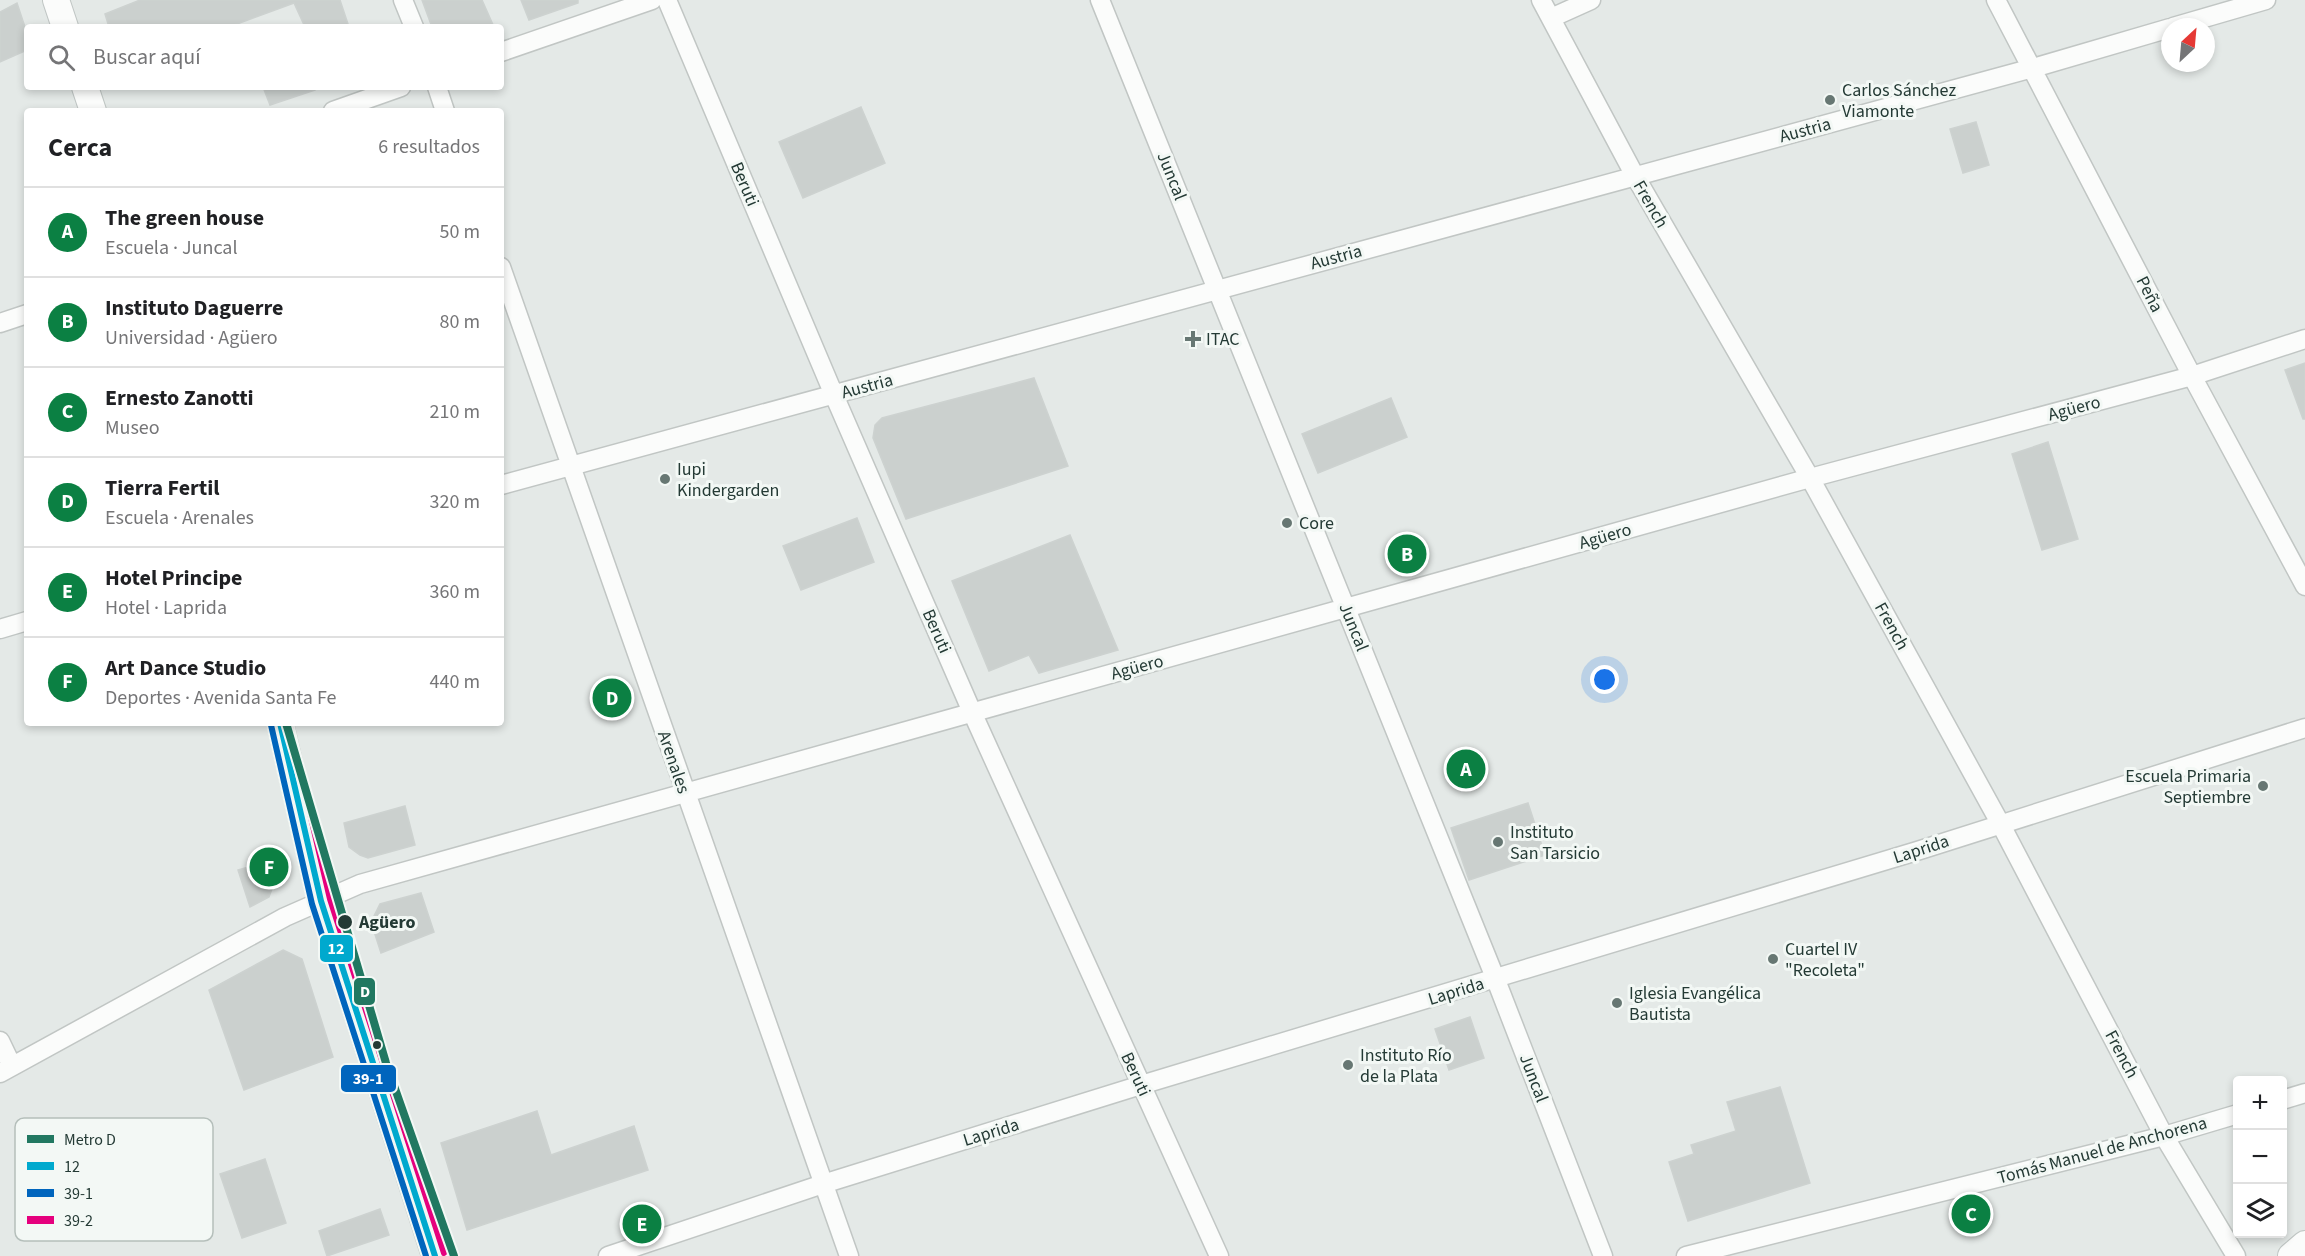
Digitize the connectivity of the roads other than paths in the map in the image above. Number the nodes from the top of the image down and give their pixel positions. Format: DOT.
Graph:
graph roads {
  1 [pos="56,0"];
  2 [pos="404,0"];
  3 [pos="652,0"];
  4 [pos="666,0"];
  5 [pos="1100,0"];
  6 [pos="1541,0"];
  7 [pos="1591,0"];
  8 [pos="1996,0"];
  9 [pos="2266,0"];
  10 [pos="1551,18"];
  11 [pos="2203,18"];
  12 [pos="64,24"];
  13 [pos="413,24"];
  14 [pos="2161,30"];
  15 [pos="504,51"];
  16 [pos="2032,68"];
  17 [pos="86,90"];
  18 [pos="392,90"];
  19 [pos="438,90"];
  20 [pos="92,108"];
  21 [pos="342,108"];
  22 [pos="444,108"];
  23 [pos="1635,176"];
  24 [pos="504,275"];
  25 [pos="1218,289"];
  26 [pos="24,315"];
  27 [pos="0,323"];
  28 [pos="2305,339"];
  29 [pos="2192,376"];
  30 [pos="834,395"];
  31 [pos="572,465"];
  32 [pos="1810,478"];
  33 [pos="504,484"];
  34 [pos="2305,586"];
  35 [pos="1346,609"];
  36 [pos="24,622"];
  37 [pos="0,629"];
  38 [pos="972,712"];
  39 [pos="281,726"];
  40 [pos="2305,728"];
  41 [pos="685,793"];
  42 [pos="2000,823"];
  43 [pos="321,901"];
  44 [pos="1496,980"];
  45 [pos="0,1041"];
  46 [pos="6,1070"];
  47 [pos="1141,1085"];
  48 [pos="2305,1093"];
  49 [pos="2287,1099"];
  50 [pos="2233,1115"];
  51 [pos="2164,1136"];
  52 [pos="823,1184"];
  53 [pos="2305,1244"];
  54 [pos="435,1256"];
  55 [pos="608,1256"];
  56 [pos="849,1256"];
  57 [pos="1219,1256"];
  58 [pos="1603,1256"];
  59 [pos="1686,1256"];
  60 [pos="2236,1256"];
  61 [pos="2291,1256"];
  1 -- 12 [label="main road"];
  2 -- 13 [label="street"];
  3 -- 15 [label="street"];
  4 -- 30 [label="street, Beruti"];
  5 -- 25 [label="street, Juncal"];
  6 -- 10 [label="street, French"];
  7 -- 10 [label="street"];
  8 -- 16 [label="street, Peña"];
  9 -- 11 [label="street, Austria"];
  10 -- 23 [label="street, French"];
  14 -- 16 [label="street, Austria"];
  16 -- 23 [label="street, Austria"];
  16 -- 29 [label="street, Peña"];
  17 -- 20 [label="main road"];
  18 -- 21 [label="street"];
  19 -- 22 [label="street"];
  23 -- 25 [label="street, Austria"];
  23 -- 32 [label="street, French"];
  24 -- 31 [label="street, Arenales"];
  25 -- 30 [label="street, Austria"];
  25 -- 35 [label="street, Juncal"];
  26 -- 27 [label="street"];
  28 -- 29 [label="street, Agüero"];
  29 -- 32 [label="street, Agüero"];
  29 -- 34 [label="street, Peña"];
  30 -- 31 [label="street, Austria"];
  30 -- 38 [label="street, Beruti"];
  31 -- 33 [label="street, Austria"];
  31 -- 41 [label="street, Arenales"];
  32 -- 35 [label="street, Agüero"];
  32 -- 42 [label="street, French"];
  35 -- 38 [label="street, Agüero"];
  35 -- 44 [label="street, Juncal"];
  36 -- 37 [label="street"];
  38 -- 41 [label="street, Agüero"];
  38 -- 47 [label="street, Beruti"];
  39 -- 43 [label="main road"];
  40 -- 42 [label="street, Laprida"];
  41 -- 43 [label="street, Agüero"];
  41 -- 52 [label="street, Arenales"];
  42 -- 44 [label="street, Laprida"];
  42 -- 51 [label="street, French"];
  43 -- 46 [label="street, Agüero"];
  43 -- 54 [label="main road"];
  44 -- 47 [label="street, Laprida"];
  44 -- 58 [label="street, Juncal"];
  45 -- 46 [label="street"];
  47 -- 52 [label="street, Laprida"];
  47 -- 57 [label="street, Beruti"];
  48 -- 49 [label="street"];
  50 -- 51 [label="street, Tomás Manuel de Anchorena"];
  51 -- 59 [label="street, Tomás Manuel de Anchorena"];
  51 -- 60 [label="street, French"];
  52 -- 55 [label="street, Laprida"];
  52 -- 56 [label="street, Arenales"];
  53 -- 61 [label="main road"];
}
